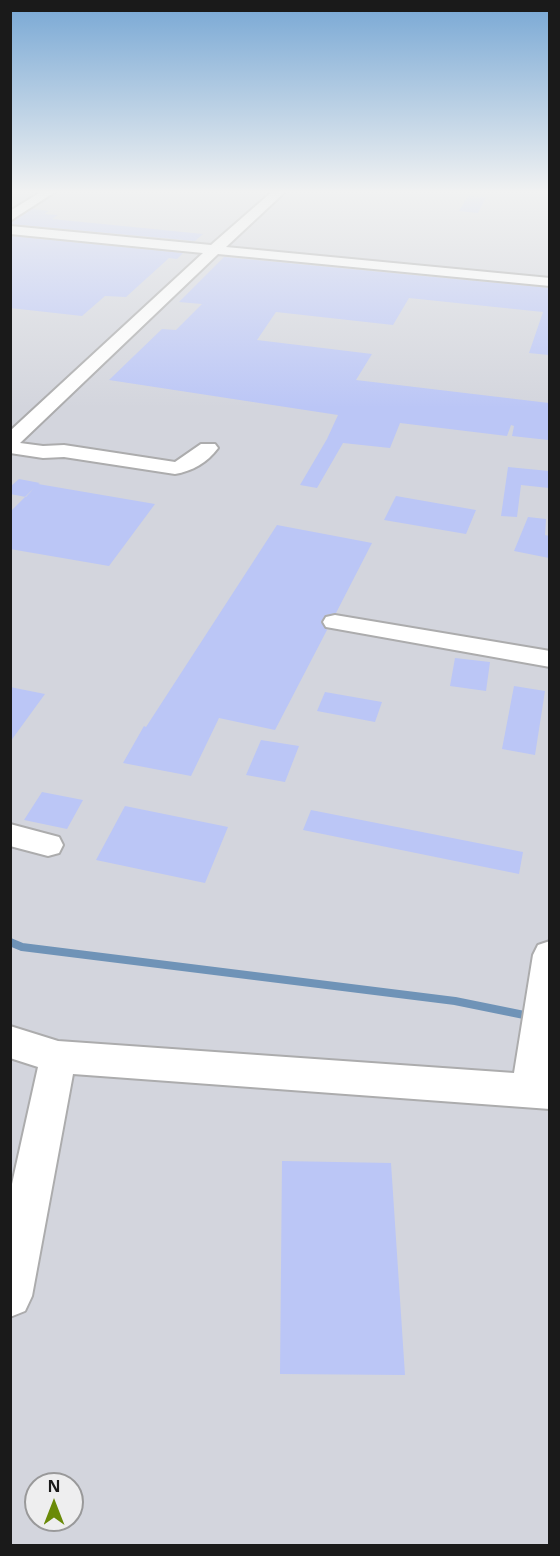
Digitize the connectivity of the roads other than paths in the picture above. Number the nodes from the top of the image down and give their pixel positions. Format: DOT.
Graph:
graph roads {
  1 [pos="200,263"];
  2 [pos="346,263"];
  3 [pos="549,282"];
  4 [pos="15,434"];
  5 [pos="10,447"];
  6 [pos="208,448"];
  7 [pos="335,622"];
  8 [pos="549,659"];
  9 [pos="10,835"];
  10 [pos="48,846"];
  11 [pos="549,955"];
  12 [pos="10,1042"];
  13 [pos="58,1057"];
  14 [pos="540,1092"];
  15 [pos="10,1296"];
  1 -- 4 [label="street"];
  2 -- 3 [label="street"];
  5 -- 6 [label="street"];
  7 -- 8 [label="street"];
  9 -- 10 [label="street"];
  11 -- 14 [label="street"];
  12 -- 13 [label="street"];
  13 -- 14 [label="street"];
  13 -- 15 [label="street"];
}
